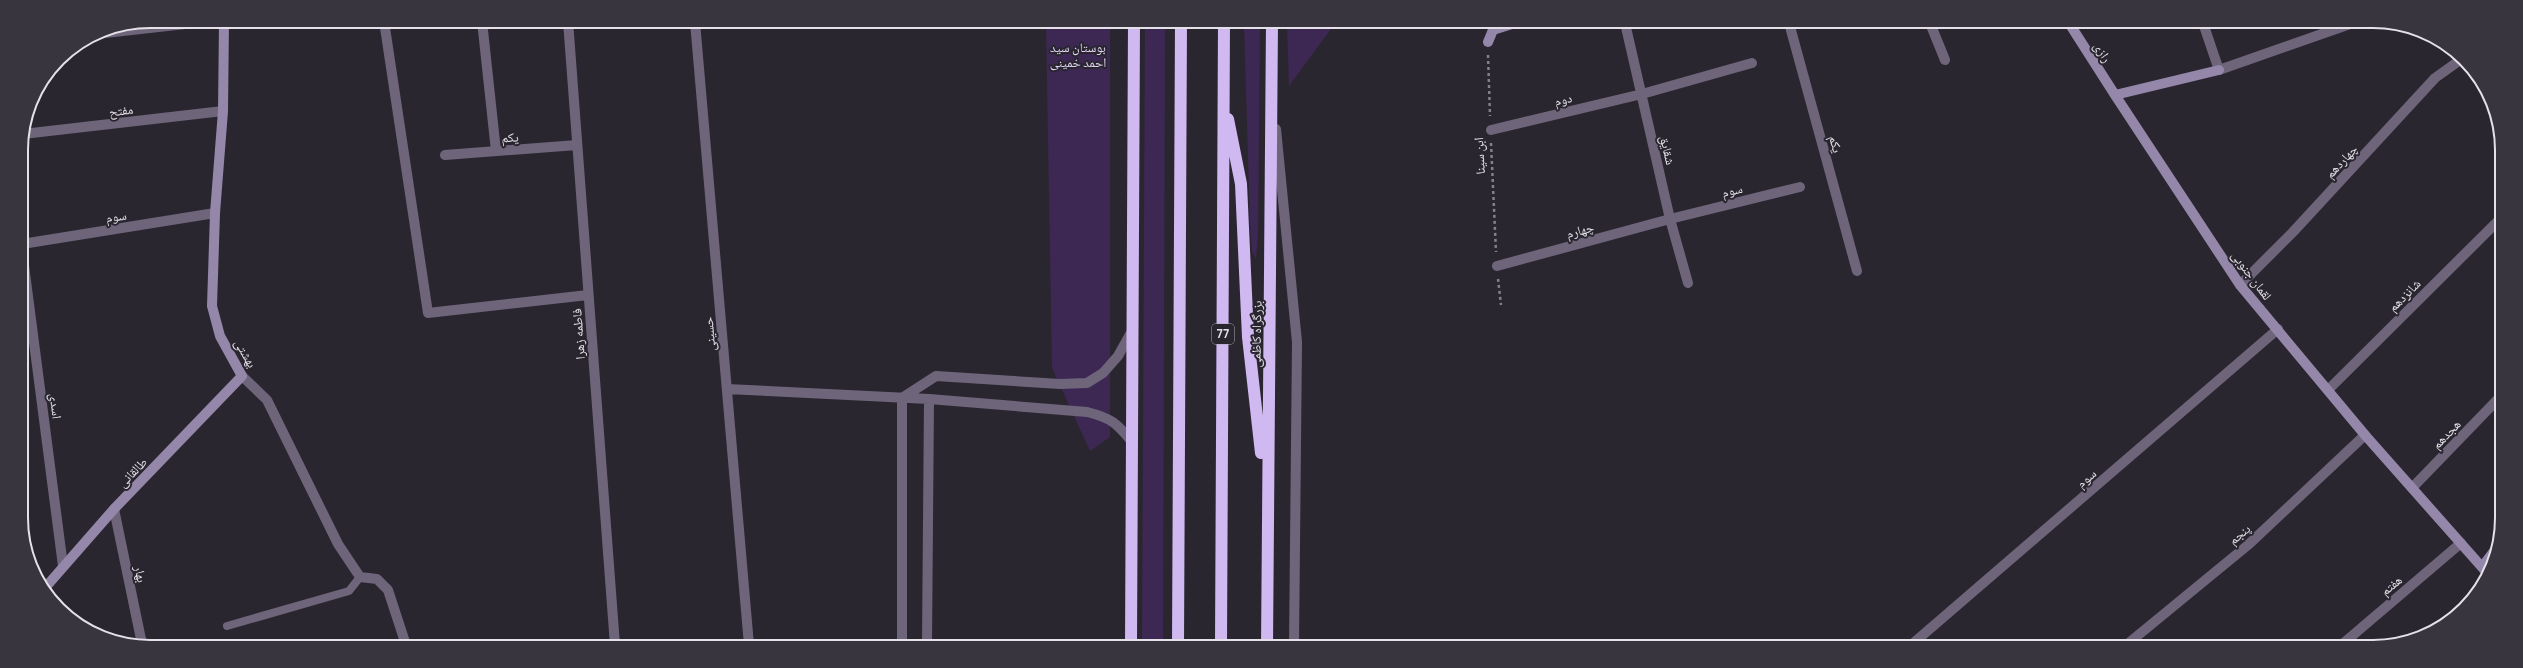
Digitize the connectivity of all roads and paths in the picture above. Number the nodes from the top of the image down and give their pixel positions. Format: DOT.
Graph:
graph roads {
  1 [pos="150,28"];
  2 [pos="224,28"];
  3 [pos="385,28"];
  4 [pos="483,28"];
  5 [pos="568,28"];
  6 [pos="696,28"];
  7 [pos="1134,28"];
  8 [pos="1181,28"];
  9 [pos="1224,28"];
  10 [pos="1272,28"];
  11 [pos="1499,28"];
  12 [pos="1626,28"];
  13 [pos="1791,28"];
  14 [pos="1932,28"];
  15 [pos="2073,28"];
  16 [pos="2205,28"];
  17 [pos="2341,28"];
  18 [pos="123,31"];
  19 [pos="1488,42"];
  20 [pos="1945,60"];
  21 [pos="2457,62"];
  22 [pos="1752,63"];
  23 [pos="2218,70"];
  24 [pos="1272,86"];
  25 [pos="1223,92"];
  26 [pos="1642,94"];
  27 [pos="2115,95"];
  28 [pos="223,111"];
  29 [pos="1491,130"];
  30 [pos="29,133"];
  31 [pos="577,145"];
  32 [pos="496,151"];
  33 [pos="445,156"];
  34 [pos="1800,187"];
  35 [pos="215,213"];
  36 [pos="1670,219"];
  37 [pos="2495,224"];
  38 [pos="28,243"];
  39 [pos="1497,266"];
  40 [pos="1857,271"];
  41 [pos="1688,283"];
  42 [pos="2240,285"];
  43 [pos="588,295"];
  44 [pos="28,296"];
  45 [pos="1501,305"];
  46 [pos="2278,329"];
  47 [pos="1132,331"];
  48 [pos="242,376"];
  49 [pos="727,389"];
  50 [pos="2328,390"];
  51 [pos="902,398"];
  52 [pos="929,400"];
  53 [pos="2495,403"];
  54 [pos="2365,435"];
  55 [pos="1132,442"];
  56 [pos="2412,488"];
  57 [pos="1267,498"];
  58 [pos="114,508"];
  59 [pos="2461,543"];
  60 [pos="63,566"];
  61 [pos="2484,569"];
  62 [pos="360,577"];
  63 [pos="48,584"];
  64 [pos="227,626"];
  65 [pos="141,640"];
  66 [pos="404,640"];
  67 [pos="615,640"];
  68 [pos="749,640"];
  69 [pos="902,640"];
  70 [pos="927,640"];
  71 [pos="1131,640"];
  72 [pos="1178,640"];
  73 [pos="1221,640"];
  74 [pos="1267,640"];
  75 [pos="1294,640"];
  76 [pos="1917,640"];
  77 [pos="2132,640"];
  78 [pos="2347,640"];
  1 -- 18 [label="street"];
  2 -- 28 [label="street, بهشتی"];
  3 -- 43 [label="street"];
  4 -- 32 [label="street"];
  5 -- 31 [label="street, فاطمه زهرا"];
  6 -- 49 [label="street, حسینی"];
  7 -- 47 [label="highway"];
  8 -- 72 [label="highway"];
  9 -- 25 [label="highway, 77"];
  10 -- 24 [label="highway, بزرگراه کاظمی"];
  11 -- 19 [label="street"];
  12 -- 26 [label="street, شقایق"];
  13 -- 40 [label="street, یکم"];
  14 -- 20 [label="street"];
  15 -- 27 [label="street, رازی"];
  16 -- 23 [label="street"];
  17 -- 23 [label="street"];
  19 -- 29 [label="path, ابن سینا"];
  21 -- 42 [label="street, چهاردهم"];
  22 -- 26 [label="street"];
  23 -- 27 [label="street"];
  24 -- 57 [label="highway, بزرگراه کاظمی"];
  24 -- 75 [label="street"];
  25 -- 57 [label="highway"];
  25 -- 73 [label="highway, 77"];
  26 -- 29 [label="street, دوم"];
  26 -- 36 [label="street, شقایق"];
  27 -- 42 [label="street, لقمان جنوبی"];
  28 -- 30 [label="street, مفتح"];
  28 -- 35 [label="street, بهشتی"];
  29 -- 39 [label="path, ابن سینا"];
  31 -- 32 [label="street, یکم"];
  31 -- 43 [label="street, فاطمه زهرا"];
  32 -- 33 [label="street, یکم"];
  34 -- 36 [label="street, سوم"];
  35 -- 38 [label="street, سوم"];
  35 -- 48 [label="street, بهشتی"];
  36 -- 39 [label="street, چهارم"];
  36 -- 41 [label="street, شقایق"];
  37 -- 50 [label="street, شانزدهم"];
  39 -- 45 [label="path, ابن سینا"];
  42 -- 46 [label="street, لقمان جنوبی"];
  43 -- 67 [label="street, فاطمه زهرا"];
  44 -- 60 [label="street, اسدی"];
  46 -- 50 [label="street, لقمان جنوبی"];
  46 -- 76 [label="street, سوم"];
  47 -- 51 [label="street"];
  47 -- 55 [label="highway"];
  48 -- 58 [label="street, طالقانی"];
  48 -- 62 [label="street, بهشتی"];
  49 -- 51 [label="street"];
  49 -- 68 [label="street, حسینی"];
  50 -- 54 [label="street, لقمان جنوبی"];
  51 -- 52 [label="street"];
  51 -- 69 [label="street"];
  52 -- 55 [label="street"];
  52 -- 70 [label="street"];
  53 -- 56 [label="street, هجدهم"];
  54 -- 56 [label="street, لقمان جنوبی"];
  54 -- 77 [label="street, پنجم"];
  55 -- 71 [label="highway"];
  56 -- 59 [label="street, لقمان جنوبی"];
  57 -- 74 [label="highway, بزرگراه کاظمی"];
  58 -- 60 [label="street, طالقانی"];
  58 -- 65 [label="street, بهار"];
  59 -- 61 [label="street, لقمان جنوبی"];
  59 -- 78 [label="street, هفتم"];
  60 -- 63 [label="street, طالقانی"];
  62 -- 64 [label="lane"];
  62 -- 66 [label="street"];
}
